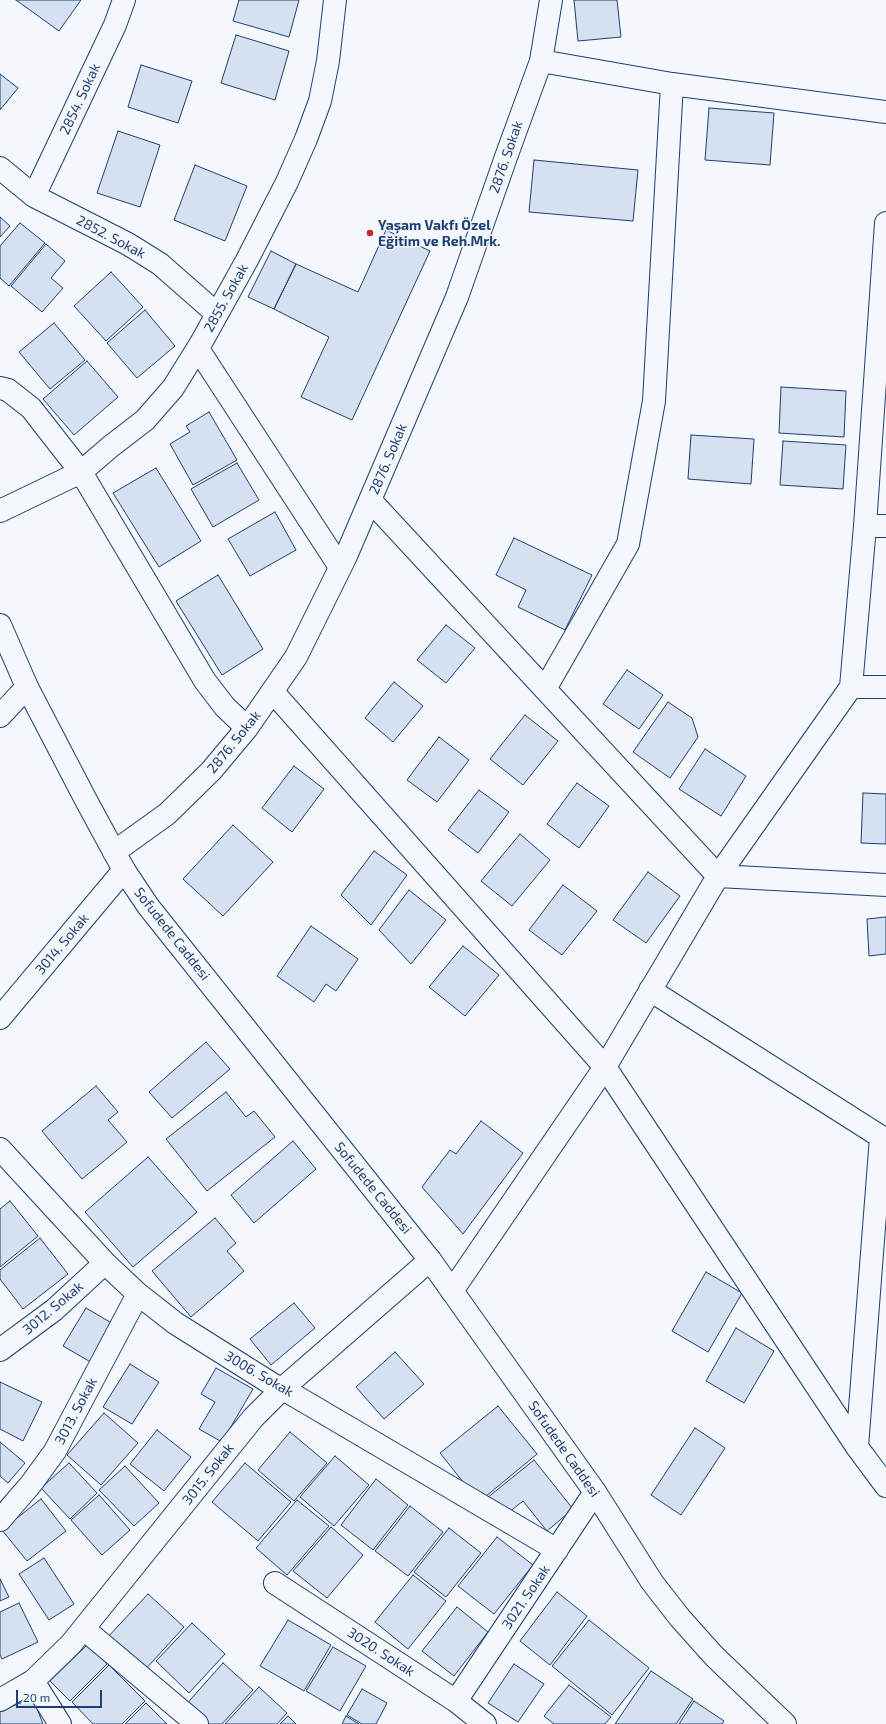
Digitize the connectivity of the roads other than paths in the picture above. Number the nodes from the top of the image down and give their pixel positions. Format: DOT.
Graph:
graph roads {
  1 [pos="124,0"];
  2 [pos="335,0"];
  3 [pos="551,0"];
  4 [pos="541,61"];
  5 [pos="672,84"];
  6 [pos="886,112"];
  7 [pos="0,168"];
  8 [pos="34,196"];
  9 [pos="886,223"];
  10 [pos="217,314"];
  11 [pos="198,349"];
  12 [pos="0,388"];
  13 [pos="81,472"];
  14 [pos="370,500"];
  15 [pos="0,511"];
  16 [pos="876,526"];
  17 [pos="340,567"];
  18 [pos="0,625"];
  19 [pos="27,687"];
  20 [pos="851,687"];
  21 [pos="886,687"];
  22 [pos="545,689"];
  23 [pos="273,692"];
  24 [pos="0,716"];
  25 [pos="247,728"];
  26 [pos="119,861"];
  27 [pos="718,876"];
  28 [pos="886,885"];
  29 [pos="650,990"];
  30 [pos="0,1018"];
  31 [pos="605,1067"];
  32 [pos="883,1138"];
  33 [pos="0,1149"];
  34 [pos="430,1260"];
  35 [pos="105,1263"];
  36 [pos="452,1291"];
  37 [pos="138,1294"];
  38 [pos="0,1350"];
  39 [pos="282,1389"];
  40 [pos="857,1447"];
  41 [pos="886,1486"];
  42 [pos="595,1492"];
  43 [pos="0,1520"];
  44 [pos="557,1550"];
  45 [pos="275,1583"];
  46 [pos="84,1629"];
  47 [pos="33,1681"];
  48 [pos="0,1700"];
  49 [pos="456,1701"];
  50 [pos="60,1724"];
  51 [pos="197,1724"];
  52 [pos="486,1724"];
  53 [pos="785,1724"];
  1 -- 8 [label="street, 2854. Sokak"];
  2 -- 10 [label="street, 2855. Sokak"];
  3 -- 4 [label="street, 2876. Sokak"];
  4 -- 5 [label="street"];
  4 -- 14 [label="street, 2876. Sokak"];
  5 -- 6 [label="street"];
  5 -- 22 [label="street"];
  7 -- 8 [label="street, 2852. Sokak"];
  8 -- 10 [label="street, 2852. Sokak"];
  9 -- 16 [label="street"];
  10 -- 11 [label="street, 2855. Sokak"];
  11 -- 13 [label="street, 2855. Sokak"];
  11 -- 17 [label="street"];
  12 -- 13 [label="street"];
  13 -- 15 [label="street, 2855. Sokak"];
  13 -- 25 [label="street"];
  14 -- 17 [label="street, 2876. Sokak"];
  14 -- 22 [label="street"];
  16 -- 20 [label="street"];
  17 -- 23 [label="street, 2876. Sokak"];
  18 -- 19 [label="street, Sofudede Caddesi"];
  19 -- 24 [label="street"];
  19 -- 26 [label="street, Sofudede Caddesi"];
  20 -- 21 [label="street"];
  20 -- 27 [label="street"];
  22 -- 27 [label="street"];
  23 -- 25 [label="street, 2876. Sokak"];
  23 -- 31 [label="street"];
  25 -- 26 [label="street, 2876. Sokak"];
  26 -- 30 [label="street, 3014. Sokak"];
  26 -- 34 [label="street, Sofudede Caddesi"];
  27 -- 28 [label="street"];
  27 -- 29 [label="street"];
  29 -- 31 [label="street"];
  29 -- 32 [label="street"];
  31 -- 36 [label="street"];
  31 -- 40 [label="street"];
  32 -- 40 [label="street"];
  33 -- 35 [label="street, 3006. Sokak"];
  34 -- 36 [label="street, Sofudede Caddesi"];
  34 -- 39 [label="street, 3015. Sokak"];
  35 -- 37 [label="street, 3006. Sokak"];
  35 -- 38 [label="street, 3012. Sokak"];
  36 -- 42 [label="street, Sofudede Caddesi"];
  37 -- 39 [label="street, 3006. Sokak"];
  37 -- 43 [label="street, 3013. Sokak"];
  39 -- 44 [label="street, 3006. Sokak"];
  39 -- 46 [label="street, 3015. Sokak"];
  40 -- 41 [label="street"];
  42 -- 44 [label="street, 3021. Sokak"];
  42 -- 53 [label="street, Sofudede Caddesi"];
  44 -- 49 [label="street, 3021. Sokak"];
  45 -- 49 [label="street, 3020. Sokak"];
  46 -- 47 [label="street, 3015. Sokak"];
  46 -- 51 [label="street"];
  47 -- 48 [label="street, 3015. Sokak"];
  47 -- 50 [label="street"];
  49 -- 52 [label="street, 3020. Sokak"];
}
